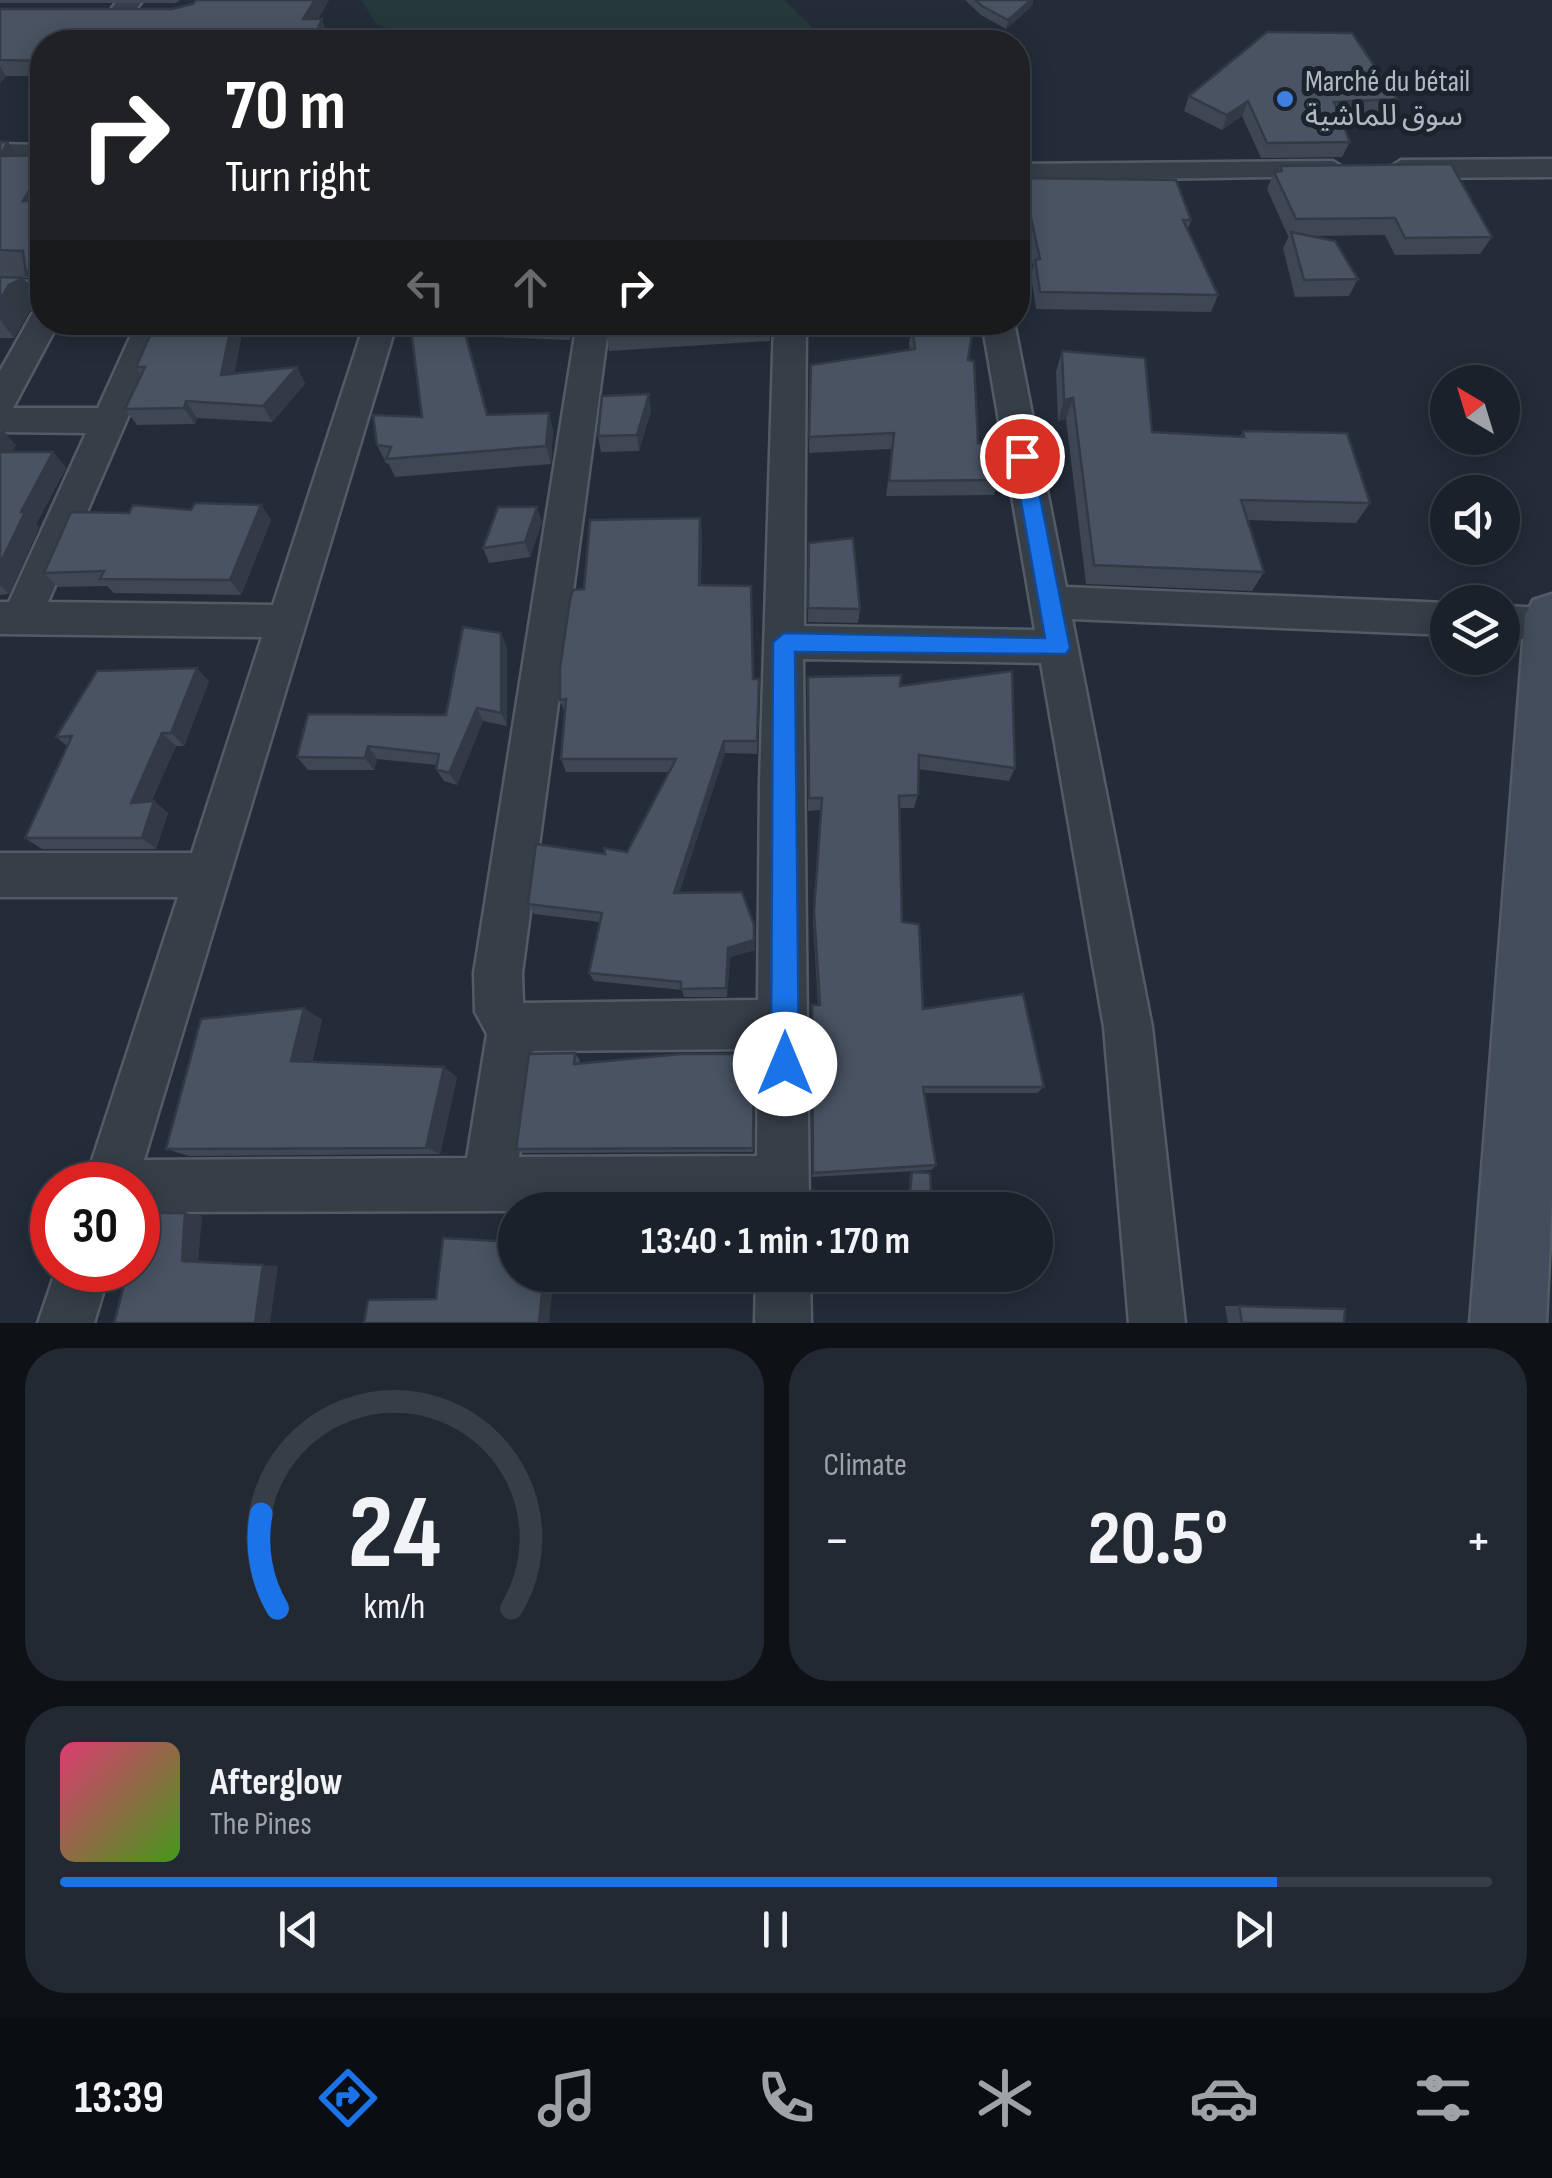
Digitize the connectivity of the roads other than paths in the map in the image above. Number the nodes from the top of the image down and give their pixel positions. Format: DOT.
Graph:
graph roads {
  1 [pos="117,10"];
  2 [pos="159,14"];
  3 [pos="0,152"];
  4 [pos="30,153"];
  5 [pos="1552,168"];
  6 [pos="1030,172"];
  7 [pos="0,290"];
  8 [pos="30,291"];
  9 [pos="36,335"];
  10 [pos="148,335"];
  11 [pos="377,335"];
  12 [pos="591,335"];
  13 [pos="790,335"];
  14 [pos="1000,335"];
  15 [pos="0,401"];
  16 [pos="0,420"];
  17 [pos="108,421"];
  18 [pos="1053,602"];
  19 [pos="1552,616"];
  20 [pos="11,618"];
  21 [pos="1430,618"];
  22 [pos="288,621"];
  23 [pos="1520,623"];
  24 [pos="1552,624"];
  25 [pos="784,642"];
  26 [pos="1058,648"];
  27 [pos="0,875"];
  28 [pos="209,875"];
  29 [pos="785,1024"];
  30 [pos="512,1027"];
  31 [pos="117,1162"];
  32 [pos="489,1184"];
  33 [pos="160,1186"];
  34 [pos="685,1192"];
  35 [pos="783,1192"];
  36 [pos="76,1292"];
  37 [pos="783,1292"];
  38 [pos="66,1323"];
  39 [pos="783,1323"];
  40 [pos="1158,1323"];
  41 [pos="1508,1323"];
  1 -- 2 [label="street"];
  3 -- 4 [label="street"];
  5 -- 6 [label="street"];
  7 -- 8 [label="street"];
  9 -- 15 [label="street"];
  10 -- 17 [label="street"];
  11 -- 22 [label="street"];
  12 -- 30 [label="street"];
  13 -- 25 [label="street"];
  14 -- 18 [label="street"];
  16 -- 17 [label="street"];
  17 -- 20 [label="street"];
  18 -- 21 [label="street"];
  18 -- 26 [label="street"];
  19 -- 24 [label="main road"];
  20 -- 22 [label="street"];
  22 -- 28 [label="street"];
  23 -- 24 [label="street"];
  24 -- 41 [label="main road"];
  25 -- 26 [label="street"];
  25 -- 29 [label="street"];
  26 -- 40 [label="street"];
  27 -- 28 [label="street"];
  28 -- 31 [label="street"];
  29 -- 30 [label="street"];
  29 -- 35 [label="street"];
  30 -- 32 [label="street"];
  32 -- 33 [label="street"];
  32 -- 34 [label="street"];
  36 -- 38 [label="street"];
  37 -- 39 [label="street"];
}
